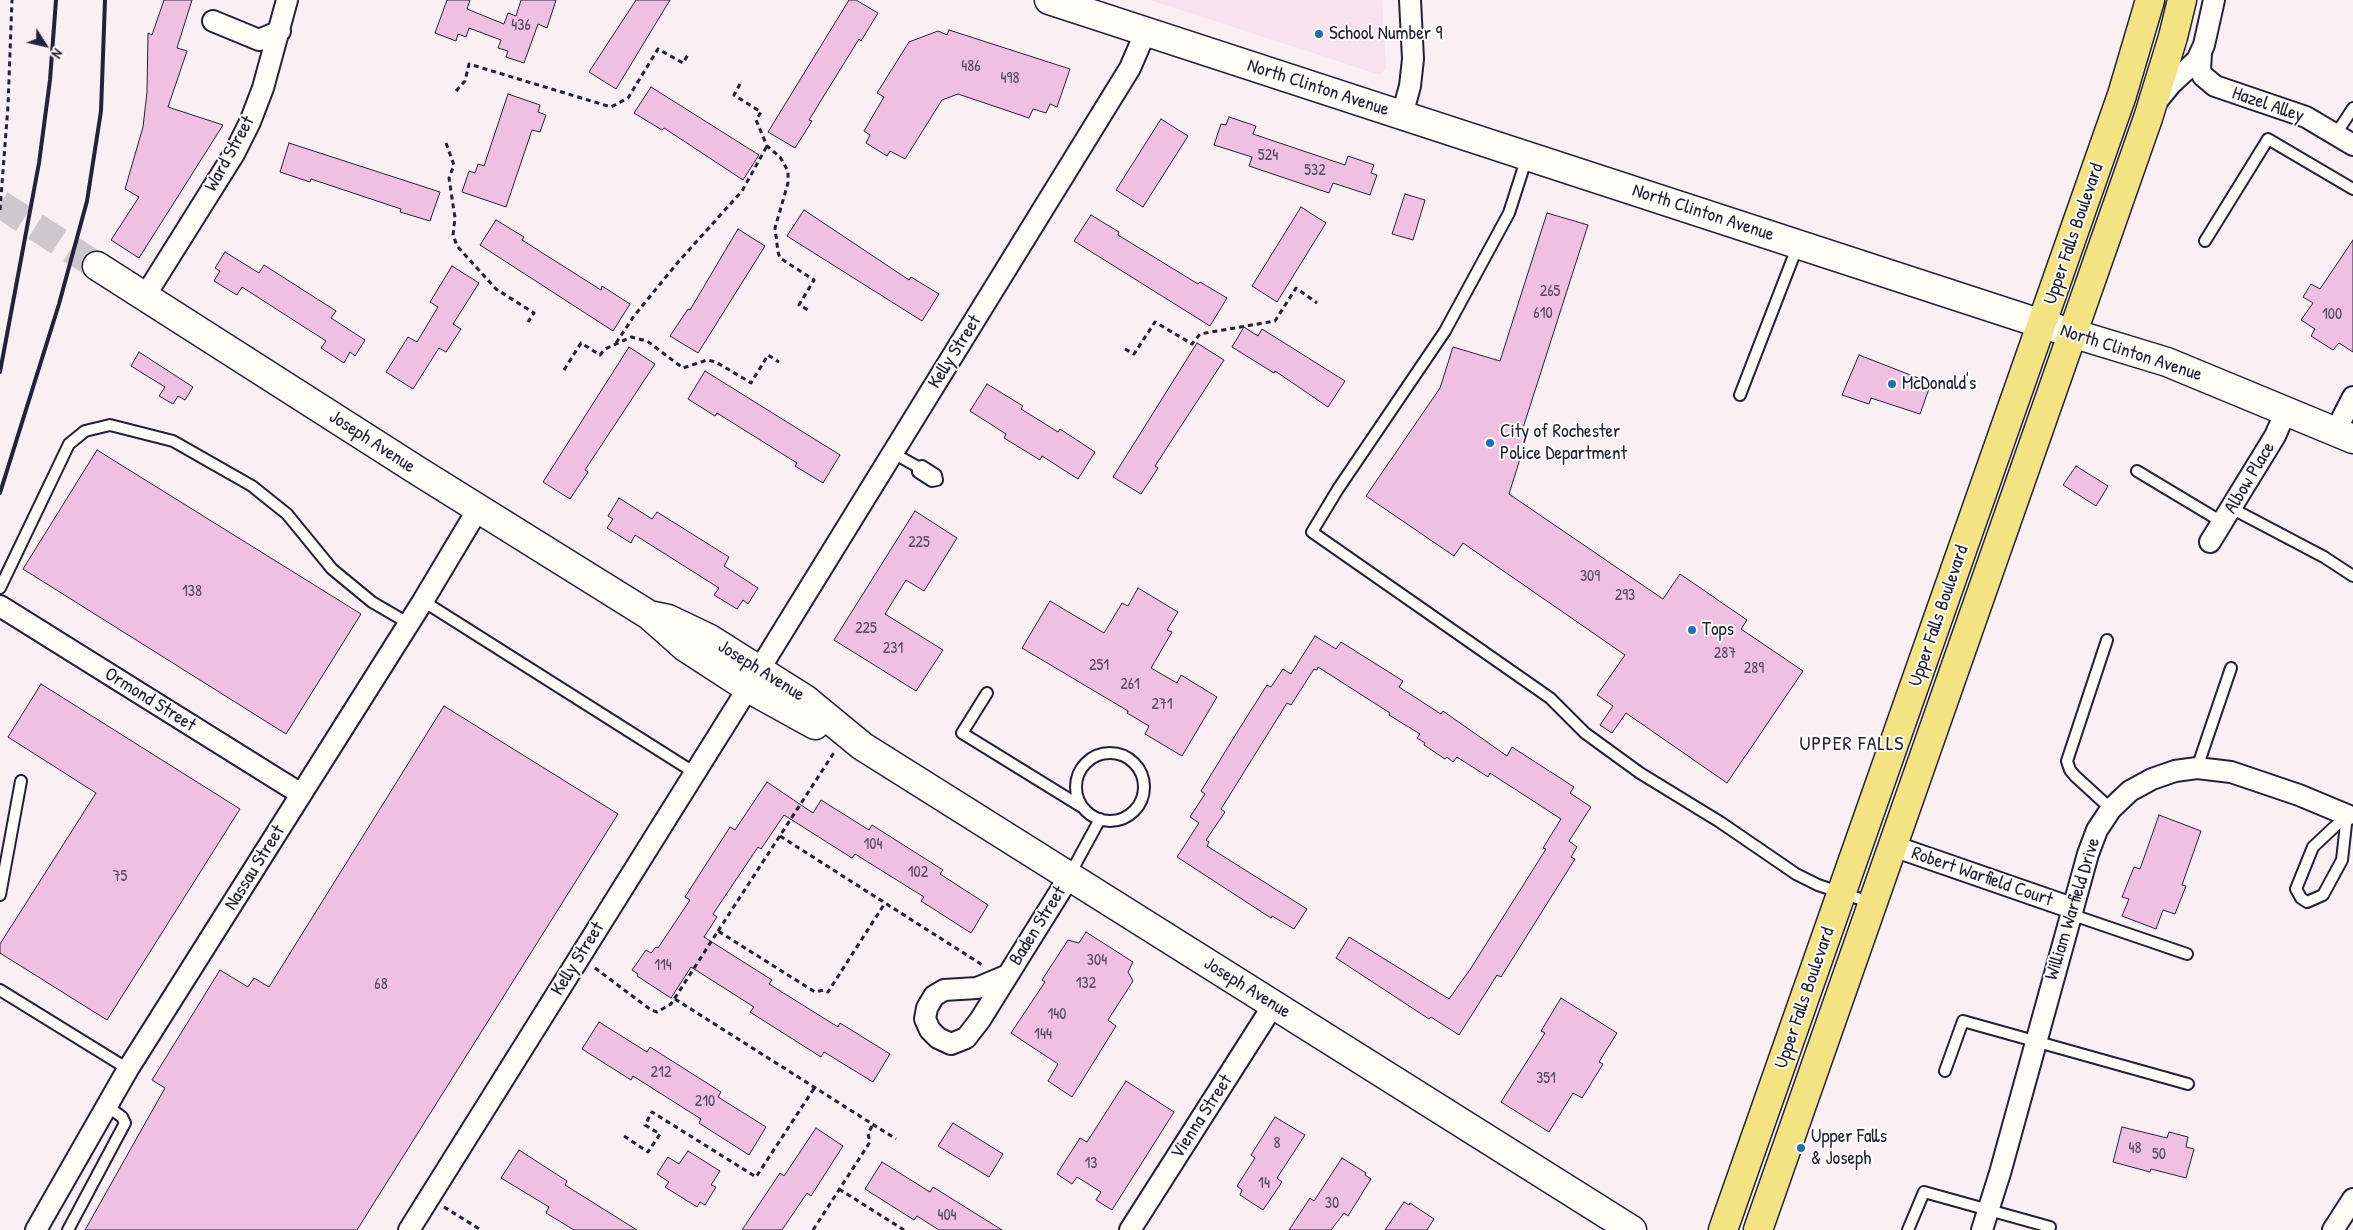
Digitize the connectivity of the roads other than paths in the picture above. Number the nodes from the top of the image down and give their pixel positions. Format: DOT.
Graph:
graph roads {
  1 [pos="287,0"];
  2 [pos="1049,0"];
  3 [pos="1410,0"];
  4 [pos="2150,0"];
  5 [pos="2182,0"];
  6 [pos="2214,0"];
  7 [pos="214,21"];
  8 [pos="280,31"];
  9 [pos="1146,31"];
  10 [pos="2201,53"];
  11 [pos="2353,108"];
  12 [pos="1402,115"];
  13 [pos="2148,118"];
  14 [pos="2345,140"];
  15 [pos="1527,156"];
  16 [pos="2353,190"];
  17 [pos="2205,241"];
  18 [pos="1798,244"];
  19 [pos="97,266"];
  20 [pos="144,296"];
  21 [pos="2042,324"];
  22 [pos="2072,333"];
  23 [pos="1740,395"];
  24 [pos="2353,398"];
  25 [pos="2286,411"];
  26 [pos="2344,436"];
  27 [pos="893,453"];
  28 [pos="918,467"];
  29 [pos="2138,471"];
  30 [pos="478,508"];
  31 [pos="2227,515"];
  32 [pos="2210,542"];
  33 [pos="2353,576"];
  34 [pos="0,588"];
  35 [pos="423,600"];
  36 [pos="0,606"];
  37 [pos="408,623"];
  38 [pos="2107,640"];
  39 [pos="2231,668"];
  40 [pos="753,679"];
  41 [pos="987,693"];
  42 [pos="2197,768"];
  43 [pos="695,773"];
  44 [pos="21,781"];
  45 [pos="301,794"];
  46 [pos="1083,807"];
  47 [pos="2112,809"];
  48 [pos="2350,813"];
  49 [pos="1100,819"];
  50 [pos="1892,846"];
  51 [pos="1069,876"];
  52 [pos="1842,893"];
  53 [pos="0,895"];
  54 [pos="1872,903"];
  55 [pos="2071,911"];
  56 [pos="2187,954"];
  57 [pos="1005,976"];
  58 [pos="0,990"];
  59 [pos="1274,1004"];
  60 [pos="2035,1041"];
  61 [pos="128,1070"];
  62 [pos="1945,1071"];
  63 [pos="2188,1084"];
  64 [pos="106,1106"];
  65 [pos="2353,1199"];
  66 [pos="1988,1211"];
  67 [pos="36,1230"];
  68 [pos="68,1230"];
  69 [pos="409,1230"];
  70 [pos="1130,1230"];
  71 [pos="1632,1230"];
  72 [pos="1723,1230"];
  73 [pos="1758,1230"];
  74 [pos="1908,1230"];
  75 [pos="1982,1230"];
  76 [pos="2049,1230"];
  77 [pos="2333,1230"];
  1 -- 8 [label="street, Ward Street"];
  2 -- 9 [label="main road, North Clinton Avenue"];
  3 -- 12 [label="street"];
  4 -- 21 [label="main road, Upper Falls Boulevard"];
  5 -- 13 [label="main road, Upper Falls Boulevard"];
  6 -- 10 [label="street"];
  7 -- 8 [label="street"];
  8 -- 20 [label="street, Ward Street"];
  9 -- 12 [label="main road, North Clinton Avenue"];
  9 -- 27 [label="street, Kelly Street"];
  10 -- 13 [label="street"];
  10 -- 14 [label="street, Hazel Alley"];
  11 -- 14 [label="lane"];
  12 -- 15 [label="main road, North Clinton Avenue"];
  13 -- 22 [label="main road, Upper Falls Boulevard"];
  15 -- 18 [label="main road, North Clinton Avenue"];
  15 -- 52 [label="lane"];
  16 -- 17 [label="lane"];
  18 -- 21 [label="main road, North Clinton Avenue"];
  18 -- 23 [label="lane"];
  19 -- 20 [label="main road, Joseph Avenue"];
  20 -- 30 [label="main road, Joseph Avenue"];
  21 -- 22 [label="main road, North Clinton Avenue"];
  21 -- 52 [label="main road, Upper Falls Boulevard"];
  22 -- 25 [label="main road, North Clinton Avenue"];
  22 -- 50 [label="main road, Upper Falls Boulevard"];
  24 -- 26 [label="street"];
  25 -- 26 [label="main road, North Clinton Avenue"];
  25 -- 31 [label="street, Albow Place"];
  27 -- 28 [label="lane"];
  27 -- 40 [label="street, Kelly Street"];
  29 -- 31 [label="lane"];
  30 -- 35 [label="street, Nassau Street"];
  30 -- 40 [label="main road, Joseph Avenue"];
  31 -- 32 [label="street, Albow Place"];
  31 -- 33 [label="lane"];
  34 -- 37 [label="lane"];
  35 -- 37 [label="street, Nassau Street"];
  35 -- 43 [label="lane"];
  36 -- 45 [label="street, Ormond Street"];
  37 -- 45 [label="street, Nassau Street"];
  38 -- 47 [label="lane"];
  39 -- 42 [label="lane"];
  40 -- 43 [label="street, Kelly Street"];
  40 -- 51 [label="main road, Joseph Avenue"];
  41 -- 46 [label="lane"];
  42 -- 47 [label="street, William Warfield Drive"];
  42 -- 48 [label="street, William Warfield Drive"];
  43 -- 69 [label="street, Kelly Street"];
  44 -- 53 [label="lane"];
  45 -- 61 [label="street, Nassau Street"];
  46 -- 49 [label="lane"];
  46 -- 49 [label="lane"];
  47 -- 55 [label="street, William Warfield Drive"];
  48 -- 48 [label="lane"];
  49 -- 51 [label="lane"];
  50 -- 54 [label="main road, Upper Falls Boulevard"];
  50 -- 55 [label="street, Robert Warfield Court"];
  51 -- 57 [label="street, Baden Street"];
  51 -- 59 [label="main road, Joseph Avenue"];
  52 -- 54 [label="lane"];
  52 -- 72 [label="main road, Upper Falls Boulevard"];
  54 -- 73 [label="main road, Upper Falls Boulevard"];
  55 -- 56 [label="lane"];
  55 -- 60 [label="street, William Warfield Drive"];
  58 -- 61 [label="lane"];
  59 -- 70 [label="street, Vienna Street"];
  59 -- 71 [label="main road, Joseph Avenue"];
  60 -- 62 [label="lane"];
  60 -- 63 [label="lane"];
  60 -- 66 [label="street, William Warfield Drive"];
  61 -- 64 [label="street, Nassau Street"];
  64 -- 67 [label="street, Nassau Street"];
  64 -- 68 [label="lane"];
  65 -- 77 [label="street"];
  66 -- 74 [label="lane"];
  66 -- 75 [label="street, William Warfield Drive"];
  66 -- 76 [label="lane"];
}
